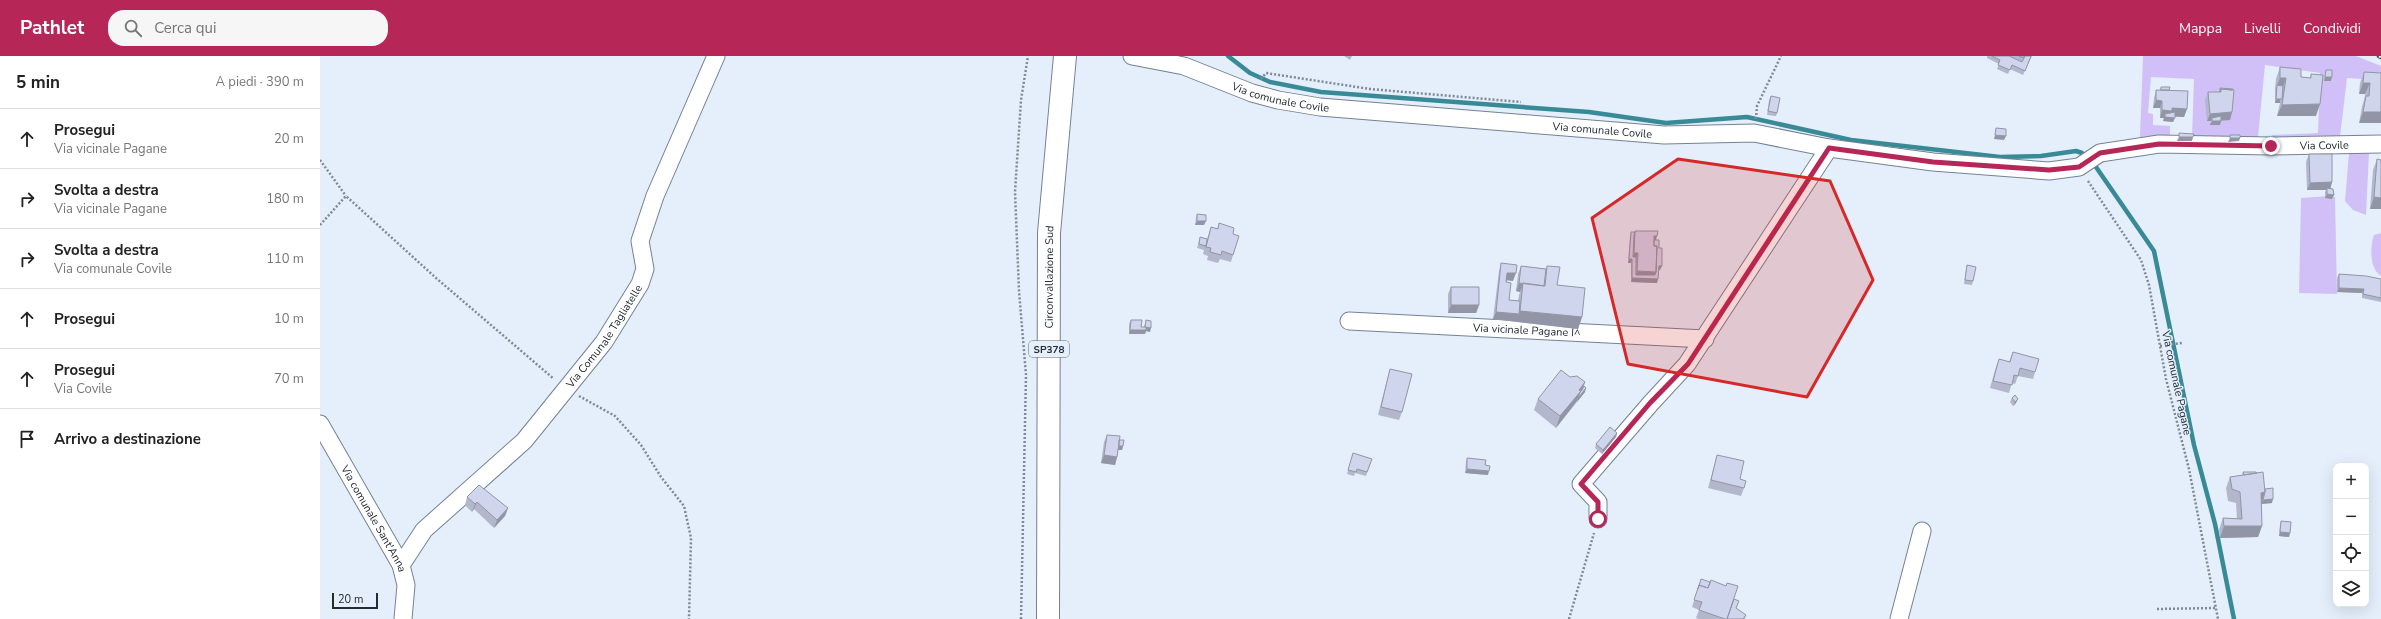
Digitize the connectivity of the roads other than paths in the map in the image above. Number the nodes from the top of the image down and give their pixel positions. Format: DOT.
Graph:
graph roads {
  1 [pos="716,56"];
  2 [pos="1065,56"];
  3 [pos="1132,56"];
  4 [pos="1184,61"];
  5 [pos="2381,144"];
  6 [pos="1829,148"];
  7 [pos="2079,167"];
  8 [pos="1349,321"];
  9 [pos="1705,339"];
  10 [pos="320,424"];
  11 [pos="1598,519"];
  12 [pos="1922,531"];
  13 [pos="401,565"];
  14 [pos="403,619"];
  15 [pos="1048,619"];
  16 [pos="1899,619"];
  1 -- 13 [label="street, Via Comunale Tagliatelle"];
  2 -- 15 [label="main road, Circonvallazione Sud / SP378"];
  3 -- 4 [label="street, Via comunale Covile"];
  4 -- 6 [label="street, Via comunale Covile"];
  5 -- 7 [label="street, Via Covile"];
  6 -- 7 [label="street, Via comunale Covile"];
  6 -- 9 [label="street"];
  8 -- 9 [label="street, Via vicinale Pagane I^"];
  9 -- 11 [label="street"];
  10 -- 13 [label="street, Via comunale Sant'Anna"];
  12 -- 16 [label="street"];
  13 -- 14 [label="street, Via comunale Sant'Anna"];
}
